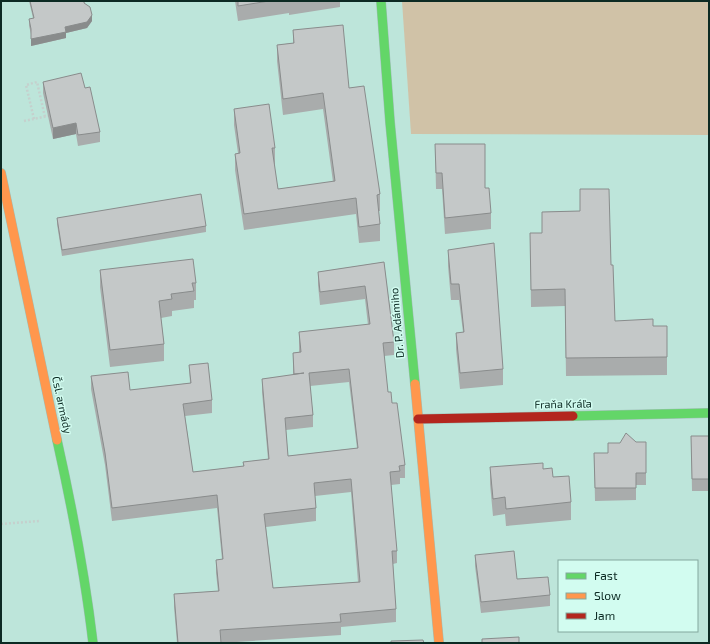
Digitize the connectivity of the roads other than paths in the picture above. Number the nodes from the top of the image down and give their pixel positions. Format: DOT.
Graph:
graph roads {
  1 [pos="381,1"];
  2 [pos="1,173"];
  3 [pos="709,413"];
  4 [pos="418,419"];
  5 [pos="93,643"];
  6 [pos="439,643"];
  1 -- 4 [label="street, Dr. P. Adámiho"];
  2 -- 5 [label="street, Čsl. armády"];
  3 -- 4 [label="street, Fraňa Kráľa"];
  4 -- 6 [label="street, Dr. P. Adámiho"];
}
